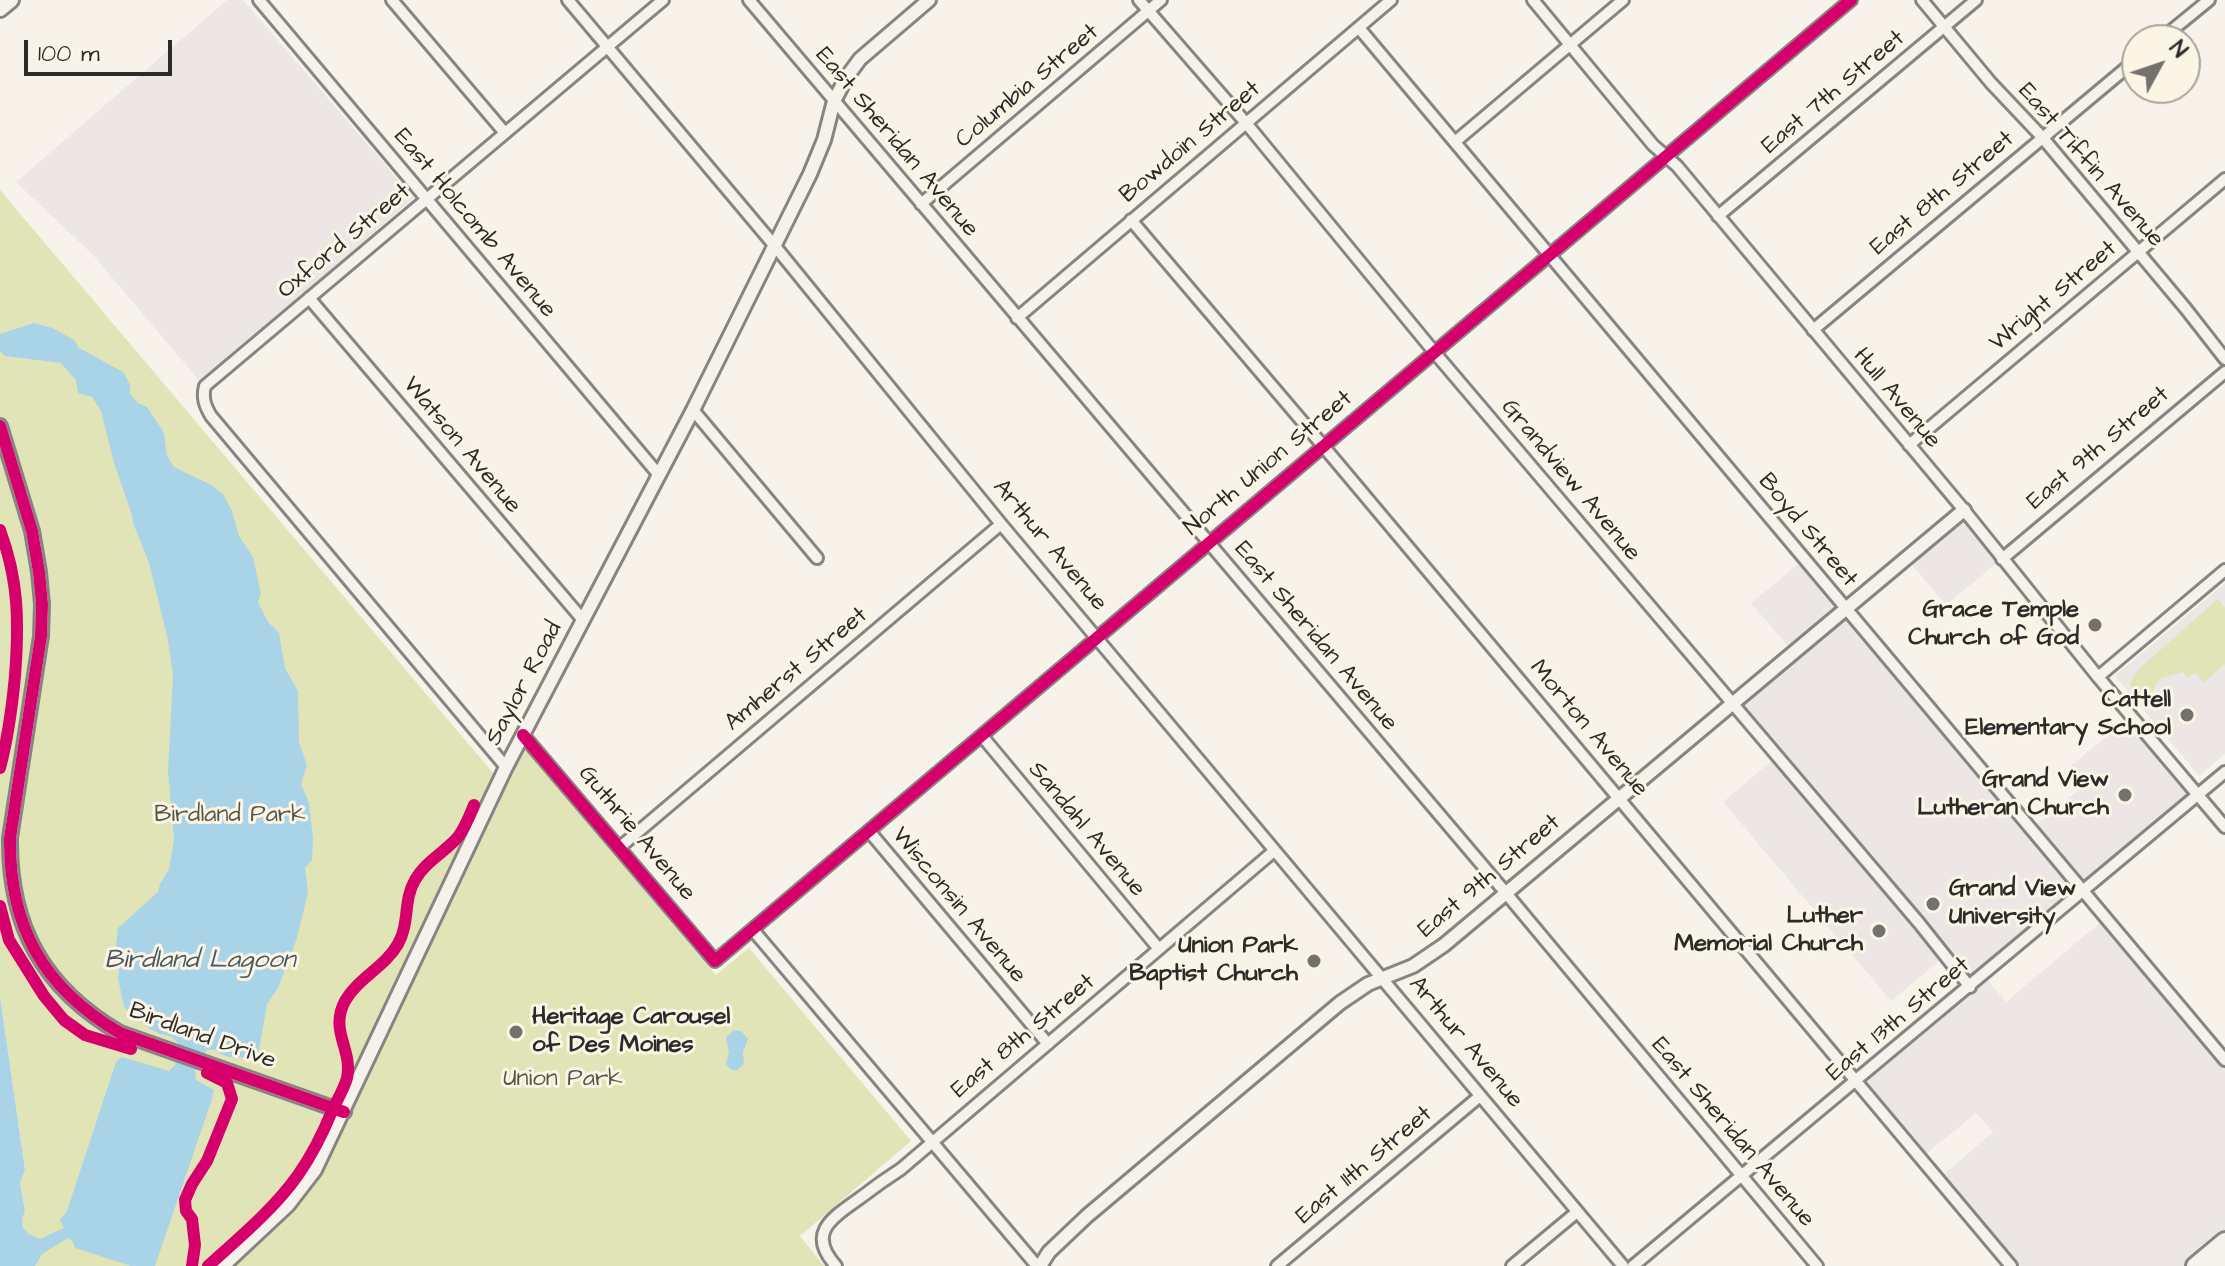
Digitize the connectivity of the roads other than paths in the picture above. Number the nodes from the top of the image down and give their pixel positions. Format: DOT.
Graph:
graph roads {
  1 [pos="11,0"];
  2 [pos="259,0"];
  3 [pos="392,0"];
  4 [pos="568,0"];
  5 [pos="663,0"];
  6 [pos="749,0"];
  7 [pos="929,0"];
  8 [pos="1139,0"];
  9 [pos="1161,0"];
  10 [pos="1391,0"];
  11 [pos="1533,0"];
  12 [pos="1623,0"];
  13 [pos="1851,0"];
  14 [pos="1922,0"];
  15 [pos="1976,0"];
  16 [pos="2209,0"];
  17 [pos="0,9"];
  18 [pos="1149,11"];
  19 [pos="2180,24"];
  20 [pos="1945,27"];
  21 [pos="1359,28"];
  22 [pos="1570,45"];
  23 [pos="607,46"];
  24 [pos="2121,72"];
  25 [pos="834,101"];
  26 [pos="1246,123"];
  27 [pos="505,133"];
  28 [pos="2042,137"];
  29 [pos="1456,141"];
  30 [pos="1666,157"];
  31 [pos="2225,179"];
  32 [pos="427,199"];
  33 [pos="921,204"];
  34 [pos="1718,216"];
  35 [pos="1131,220"];
  36 [pos="774,245"];
  37 [pos="2138,253"];
  38 [pos="1551,255"];
  39 [pos="309,298"];
  40 [pos="1017,318"];
  41 [pos="1813,330"];
  42 [pos="1435,353"];
  43 [pos="2225,359"];
  44 [pos="2225,372"];
  45 [pos="693,410"];
  46 [pos="0,426"];
  47 [pos="1909,445"];
  48 [pos="1324,447"];
  49 [pos="659,475"];
  50 [pos="1964,510"];
  51 [pos="1001,524"];
  52 [pos="1210,544"];
  53 [pos="817,558"];
  54 [pos="2002,559"];
  55 [pos="2225,570"];
  56 [pos="1846,608"];
  57 [pos="583,620"];
  58 [pos="1097,638"];
  59 [pos="2098,677"];
  60 [pos="1732,703"];
  61 [pos="523,735"];
  62 [pos="982,736"];
  63 [pos="506,767"];
  64 [pos="2225,772"];
  65 [pos="2199,795"];
  66 [pos="1619,797"];
  67 [pos="2225,827"];
  68 [pos="869,831"];
  69 [pos="619,848"];
  70 [pos="1274,851"];
  71 [pos="2084,891"];
  72 [pos="1505,892"];
  73 [pos="753,930"];
  74 [pos="1159,949"];
  75 [pos="715,961"];
  76 [pos="1382,977"];
  77 [pos="1970,987"];
  78 [pos="1048,1044"];
  79 [pos="2225,1060"];
  80 [pos="1855,1083"];
  81 [pos="1480,1096"];
  82 [pos="344,1112"];
  83 [pos="931,1142"];
  84 [pos="1741,1176"];
  85 [pos="1577,1212"];
  86 [pos="2225,1241"];
  87 [pos="2225,1256"];
  88 [pos="833,1263"];
  89 [pos="223,1266"];
  90 [pos="1038,1266"];
  91 [pos="1277,1266"];
  92 [pos="1512,1266"];
  93 [pos="1623,1266"];
  94 [pos="1633,1266"];
  95 [pos="1817,1266"];
  96 [pos="2011,1266"];
  97 [pos="2195,1266"];
  98 [pos="2214,1266"];
  1 -- 17 [label="main road"];
  2 -- 32 [label="street, East Holcomb Avenue"];
  3 -- 27 [label="street"];
  4 -- 23 [label="street, Arthur Avenue"];
  5 -- 23 [label="street, Oxford Street"];
  6 -- 25 [label="street, East Sheridan Avenue"];
  7 -- 25 [label="street, Saylor Road"];
  8 -- 18 [label="street, Grandview Avenue"];
  9 -- 18 [label="street, Columbia Street"];
  10 -- 21 [label="street, Bowdoin Street"];
  11 -- 22 [label="street, Hull Avenue"];
  12 -- 22 [label="street"];
  13 -- 30 [label="street, North Union Street"];
  14 -- 20 [label="street, East Tiffin Avenue"];
  15 -- 20 [label="street, East 7th Street"];
  16 -- 19 [label="street"];
  18 -- 26 [label="street, Grandview Avenue"];
  18 -- 33 [label="street, Columbia Street"];
  20 -- 28 [label="street, East Tiffin Avenue"];
  20 -- 34 [label="street, East 7th Street"];
  21 -- 26 [label="street, Bowdoin Street"];
  21 -- 29 [label="street, Boyd Street"];
  22 -- 29 [label="street"];
  22 -- 30 [label="street, Hull Avenue"];
  23 -- 27 [label="street, Oxford Street"];
  23 -- 36 [label="street, Arthur Avenue"];
  24 -- 28 [label="street, East 8th Street"];
  25 -- 33 [label="street, East Sheridan Avenue"];
  25 -- 36 [label="street, Saylor Road"];
  26 -- 35 [label="street, Bowdoin Street"];
  26 -- 42 [label="street, Grandview Avenue"];
  27 -- 32 [label="street, Oxford Street"];
  28 -- 37 [label="street, East Tiffin Avenue"];
  28 -- 41 [label="street, East 8th Street"];
  29 -- 38 [label="street, Boyd Street"];
  30 -- 34 [label="street, Hull Avenue"];
  30 -- 38 [label="street, North Union Street"];
  31 -- 37 [label="street, Wright Street"];
  32 -- 39 [label="street, Oxford Street"];
  32 -- 49 [label="street, East Holcomb Avenue"];
  33 -- 40 [label="street, East Sheridan Avenue"];
  34 -- 41 [label="street, Hull Avenue"];
  35 -- 40 [label="street, Bowdoin Street"];
  35 -- 48 [label="street, Morton Avenue"];
  36 -- 45 [label="street, Saylor Road"];
  36 -- 51 [label="street, Arthur Avenue"];
  37 -- 43 [label="street, East Tiffin Avenue"];
  37 -- 47 [label="street, Wright Street"];
  38 -- 42 [label="street, North Union Street"];
  38 -- 56 [label="street, Boyd Street"];
  39 -- 57 [label="street, Watson Avenue"];
  39 -- 63 [label="street, Oxford Street"];
  40 -- 52 [label="street, East Sheridan Avenue"];
  41 -- 47 [label="street, Hull Avenue"];
  42 -- 48 [label="street, North Union Street"];
  42 -- 60 [label="street, Grandview Avenue"];
  44 -- 54 [label="street, East 9th Street"];
  45 -- 49 [label="street, Saylor Road"];
  45 -- 53 [label="street"];
  46 -- 82 [label="street, Birdland Drive"];
  47 -- 50 [label="street, Hull Avenue"];
  48 -- 52 [label="street, North Union Street"];
  48 -- 66 [label="street, Morton Avenue"];
  49 -- 57 [label="street, Saylor Road"];
  50 -- 54 [label="street, Hull Avenue"];
  50 -- 56 [label="street, East 9th Street"];
  51 -- 58 [label="street, Arthur Avenue"];
  51 -- 69 [label="street, Amherst Street"];
  52 -- 58 [label="street, North Union Street"];
  52 -- 72 [label="street, East Sheridan Avenue"];
  54 -- 59 [label="street, Hull Avenue"];
  55 -- 59 [label="street"];
  56 -- 60 [label="street, East 9th Street"];
  56 -- 71 [label="street, Boyd Street"];
  57 -- 61 [label="street, Saylor Road"];
  58 -- 62 [label="street, North Union Street"];
  58 -- 70 [label="street, Arthur Avenue"];
  59 -- 65 [label="street, Hull Avenue"];
  60 -- 66 [label="street, East 9th Street"];
  60 -- 77 [label="street, Grandview Avenue"];
  61 -- 63 [label="street, Saylor Road"];
  61 -- 69 [label="street, Guthrie Avenue"];
  62 -- 68 [label="street, North Union Street"];
  62 -- 74 [label="street, Sandahl Avenue"];
  63 -- 82 [label="street, Saylor Road"];
  64 -- 65 [label="street, East 13th Street"];
  65 -- 67 [label="street, Hull Avenue"];
  65 -- 71 [label="street, East 13th Street"];
  66 -- 72 [label="street, East 9th Street"];
  66 -- 80 [label="street, Morton Avenue"];
  68 -- 73 [label="street, North Union Street"];
  68 -- 78 [label="street, Wisconsin Avenue"];
  69 -- 75 [label="street, Guthrie Avenue"];
  70 -- 74 [label="street, East 8th Street"];
  70 -- 76 [label="street, Arthur Avenue"];
  71 -- 77 [label="street, East 13th Street"];
  71 -- 79 [label="street, Boyd Street"];
  72 -- 76 [label="street, East 9th Street"];
  72 -- 84 [label="street, East Sheridan Avenue"];
  73 -- 75 [label="street, North Union Street"];
  73 -- 83 [label="street"];
  74 -- 78 [label="street, East 8th Street"];
  76 -- 81 [label="street, Arthur Avenue"];
  76 -- 90 [label="street, East 9th Street"];
  77 -- 80 [label="street, East 13th Street"];
  78 -- 83 [label="street, East 8th Street"];
  80 -- 84 [label="street, East 13th Street"];
  80 -- 96 [label="street, Morton Avenue"];
  81 -- 85 [label="street, Arthur Avenue"];
  81 -- 91 [label="street, East 11th Street"];
  82 -- 89 [label="street, Saylor Road"];
  83 -- 88 [label="street, East 8th Street"];
  83 -- 90 [label="street"];
  84 -- 94 [label="street, East 13th Street"];
  84 -- 95 [label="street, East Sheridan Avenue"];
  85 -- 92 [label="street"];
  85 -- 93 [label="street, Arthur Avenue"];
  86 -- 97 [label="main road"];
  87 -- 98 [label="main road"];
}
